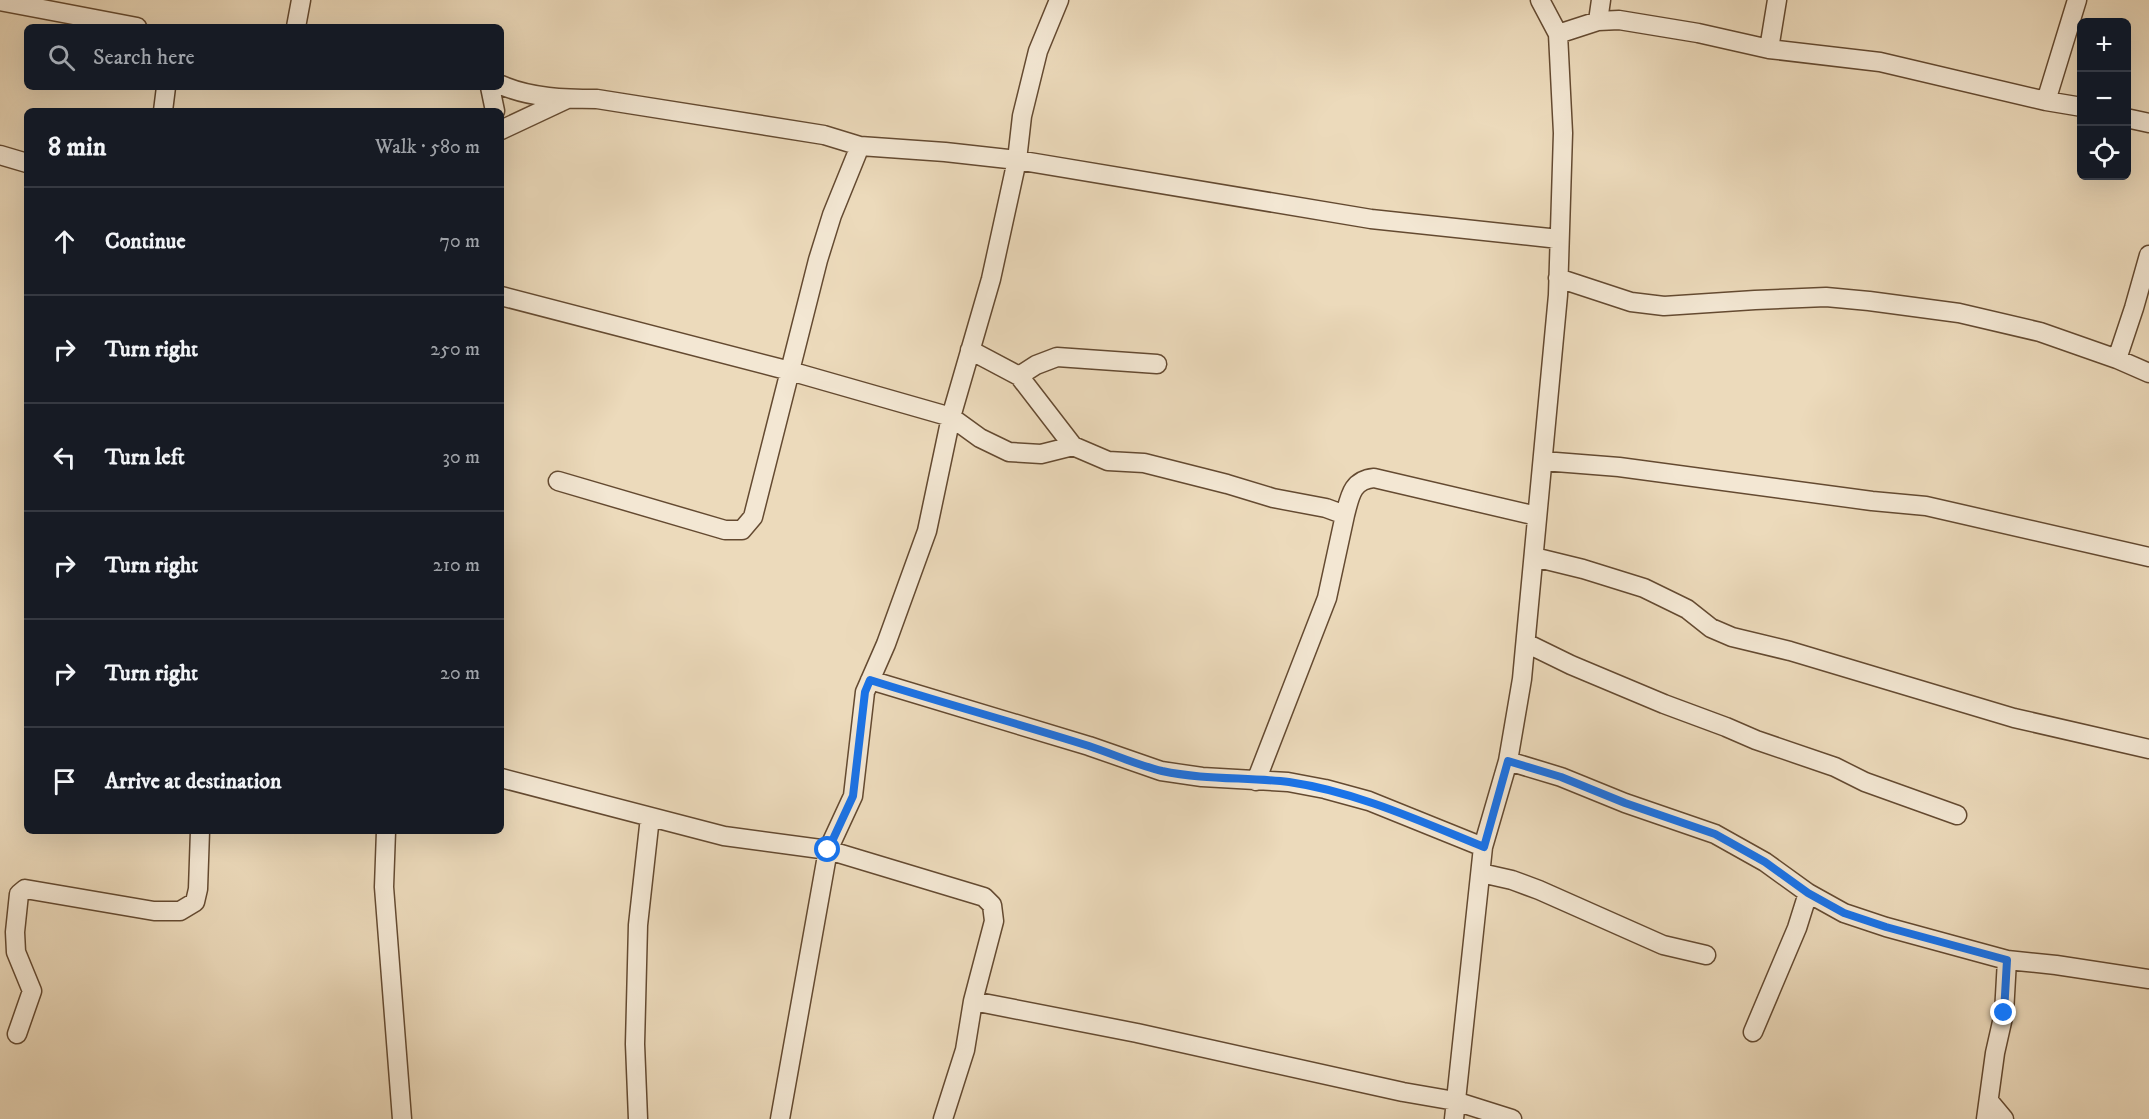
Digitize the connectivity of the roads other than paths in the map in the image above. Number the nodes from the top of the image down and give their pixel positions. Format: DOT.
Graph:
graph roads {
  1 [pos="301,0"];
  2 [pos="1059,0"];
  3 [pos="1540,0"];
  4 [pos="1601,0"];
  5 [pos="1777,0"];
  6 [pos="2077,0"];
  7 [pos="0,1"];
  8 [pos="1598,21"];
  9 [pos="121,24"];
  10 [pos="297,24"];
  11 [pos="1558,34"];
  12 [pos="1769,49"];
  13 [pos="504,86"];
  14 [pos="166,90"];
  15 [pos="491,90"];
  16 [pos="567,99"];
  17 [pos="2046,101"];
  18 [pos="2077,106"];
  19 [pos="163,108"];
  20 [pos="494,108"];
  21 [pos="2131,119"];
  22 [pos="2149,123"];
  23 [pos="504,129"];
  24 [pos="860,146"];
  25 [pos="0,155"];
  26 [pos="1017,160"];
  27 [pos="24,162"];
  28 [pos="1559,239"];
  29 [pos="2149,255"];
  30 [pos="1558,278"];
  31 [pos="504,297"];
  32 [pos="970,350"];
  33 [pos="2117,359"];
  34 [pos="1157,364"];
  35 [pos="790,371"];
  36 [pos="2149,373"];
  37 [pos="1018,376"];
  38 [pos="951,417"];
  39 [pos="1073,446"];
  40 [pos="1543,461"];
  41 [pos="558,481"];
  42 [pos="1345,515"];
  43 [pos="1537,516"];
  44 [pos="1534,557"];
  45 [pos="2149,557"];
  46 [pos="1526,643"];
  47 [pos="870,680"];
  48 [pos="2149,749"];
  49 [pos="1508,761"];
  50 [pos="504,779"];
  51 [pos="1256,781"];
  52 [pos="1957,815"];
  53 [pos="650,818"];
  54 [pos="200,834"];
  55 [pos="386,834"];
  56 [pos="1484,847"];
  57 [pos="828,850"];
  58 [pos="1481,873"];
  59 [pos="1808,893"];
  60 [pos="1706,955"];
  61 [pos="2007,960"];
  62 [pos="2149,979"];
  63 [pos="973,1001"];
  64 [pos="1753,1032"];
  65 [pos="17,1034"];
  66 [pos="1454,1110"];
  67 [pos="1987,1110"];
  68 [pos="402,1119"];
  69 [pos="639,1119"];
  70 [pos="780,1119"];
  71 [pos="943,1119"];
  72 [pos="1512,1119"];
  73 [pos="2004,1119"];
  1 -- 10 [label="street"];
  2 -- 26 [label="street"];
  3 -- 11 [label="street"];
  4 -- 8 [label="street"];
  5 -- 12 [label="street"];
  6 -- 17 [label="street"];
  7 -- 9 [label="street"];
  8 -- 11 [label="street"];
  8 -- 12 [label="street"];
  11 -- 28 [label="street"];
  12 -- 17 [label="street"];
  13 -- 16 [label="street"];
  14 -- 19 [label="street"];
  15 -- 20 [label="street"];
  16 -- 23 [label="street"];
  16 -- 24 [label="street"];
  17 -- 18 [label="street"];
  21 -- 22 [label="street"];
  24 -- 26 [label="street"];
  24 -- 35 [label="street"];
  25 -- 27 [label="street"];
  26 -- 28 [label="street"];
  26 -- 32 [label="street"];
  28 -- 30 [label="street"];
  29 -- 33 [label="street"];
  30 -- 33 [label="street"];
  30 -- 40 [label="street"];
  31 -- 35 [label="street"];
  32 -- 37 [label="street"];
  32 -- 38 [label="street"];
  33 -- 36 [label="street"];
  34 -- 37 [label="street"];
  35 -- 38 [label="street"];
  35 -- 41 [label="street"];
  37 -- 39 [label="street"];
  38 -- 39 [label="street"];
  38 -- 47 [label="street"];
  39 -- 42 [label="street"];
  40 -- 43 [label="street"];
  40 -- 45 [label="street"];
  42 -- 43 [label="street"];
  42 -- 51 [label="street"];
  43 -- 44 [label="street"];
  44 -- 46 [label="street"];
  44 -- 48 [label="street"];
  46 -- 49 [label="street"];
  46 -- 52 [label="street"];
  47 -- 51 [label="street"];
  47 -- 57 [label="street"];
  49 -- 56 [label="street"];
  49 -- 59 [label="street"];
  50 -- 53 [label="street"];
  51 -- 56 [label="street"];
  53 -- 57 [label="street"];
  53 -- 69 [label="street"];
  54 -- 65 [label="street"];
  55 -- 68 [label="street"];
  56 -- 58 [label="street"];
  57 -- 63 [label="street"];
  57 -- 70 [label="street"];
  58 -- 60 [label="street"];
  58 -- 66 [label="street"];
  59 -- 61 [label="street"];
  59 -- 64 [label="street"];
  61 -- 62 [label="street"];
  61 -- 67 [label="street"];
  63 -- 66 [label="street"];
  63 -- 71 [label="street"];
  66 -- 72 [label="street"];
  67 -- 73 [label="street"];
}
